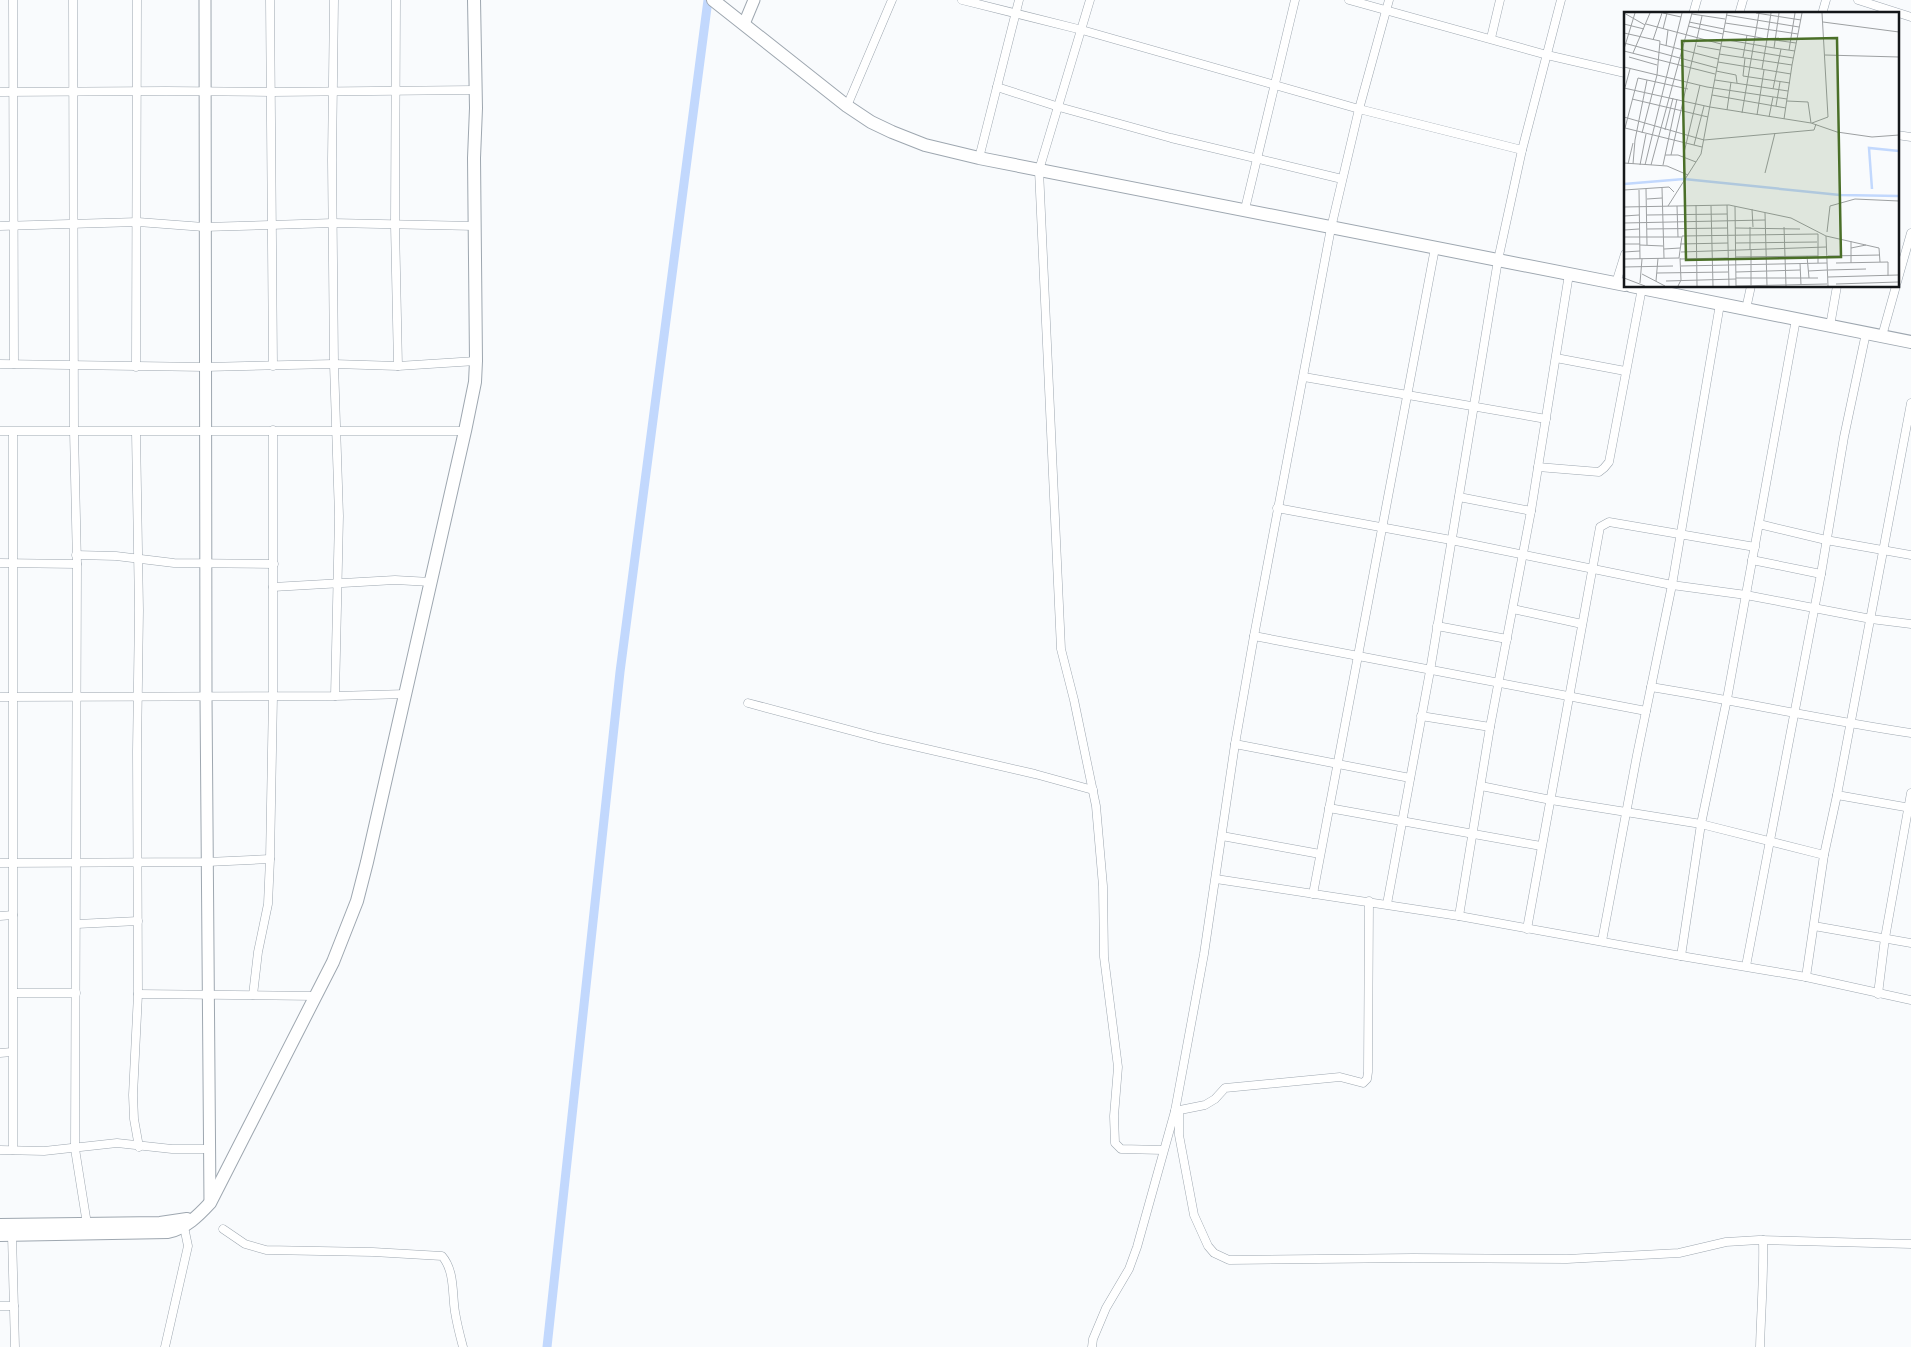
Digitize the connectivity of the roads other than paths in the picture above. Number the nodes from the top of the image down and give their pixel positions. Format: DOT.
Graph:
graph roads {
  1 [pos="13,0"];
  2 [pos="73,0"];
  3 [pos="138,0"];
  4 [pos="205,0"];
  5 [pos="270,0"];
  6 [pos="334,0"];
  7 [pos="396,0"];
  8 [pos="474,0"];
  9 [pos="754,0"];
  10 [pos="892,0"];
  11 [pos="962,0"];
  12 [pos="1019,0"];
  13 [pos="1090,0"];
  14 [pos="1295,0"];
  15 [pos="1349,0"];
  16 [pos="1388,0"];
  17 [pos="1500,0"];
  18 [pos="1561,0"];
  19 [pos="1858,0"];
  20 [pos="717,3"];
  21 [pos="1386,10"];
  22 [pos="1892,12"];
  23 [pos="1016,14"];
  24 [pos="1898,14"];
  25 [pos="1911,17"];
  26 [pos="744,24"];
  27 [pos="1082,30"];
  28 [pos="1491,38"];
  29 [pos="1547,55"];
  30 [pos="1624,73"];
  31 [pos="1276,84"];
  32 [pos="997,87"];
  33 [pos="396,89"];
  34 [pos="474,90"];
  35 [pos="137,91"];
  36 [pos="333,91"];
  37 [pos="0,92"];
  38 [pos="13,92"];
  39 [pos="74,92"];
  40 [pos="205,92"];
  41 [pos="272,92"];
  42 [pos="847,106"];
  43 [pos="1059,107"];
  44 [pos="1359,109"];
  45 [pos="1898,134"];
  46 [pos="1911,137"];
  47 [pos="1522,150"];
  48 [pos="1257,157"];
  49 [pos="980,158"];
  50 [pos="1039,170"];
  51 [pos="1342,179"];
  52 [pos="1246,209"];
  53 [pos="138,222"];
  54 [pos="74,223"];
  55 [pos="333,223"];
  56 [pos="13,225"];
  57 [pos="271,225"];
  58 [pos="396,225"];
  59 [pos="0,226"];
  60 [pos="476,226"];
  61 [pos="204,227"];
  62 [pos="1331,228"];
  63 [pos="1911,233"];
  64 [pos="1435,248"];
  65 [pos="1498,260"];
  66 [pos="1624,260"];
  67 [pos="1569,274"];
  68 [pos="1898,278"];
  69 [pos="1620,284"];
  70 [pos="1636,288"];
  71 [pos="1647,288"];
  72 [pos="1751,288"];
  73 [pos="1837,288"];
  74 [pos="1895,288"];
  75 [pos="1669,290"];
  76 [pos="1720,304"];
  77 [pos="1746,309"];
  78 [pos="1796,319"];
  79 [pos="1830,326"];
  80 [pos="1866,333"];
  81 [pos="1882,336"];
  82 [pos="1911,342"];
  83 [pos="1556,358"];
  84 [pos="476,361"];
  85 [pos="0,364"];
  86 [pos="14,364"];
  87 [pos="334,364"];
  88 [pos="74,366"];
  89 [pos="273,366"];
  90 [pos="398,366"];
  91 [pos="136,367"];
  92 [pos="205,367"];
  93 [pos="1625,371"];
  94 [pos="1304,377"];
  95 [pos="1408,395"];
  96 [pos="1911,403"];
  97 [pos="1473,407"];
  98 [pos="1546,419"];
  99 [pos="273,430"];
  100 [pos="336,430"];
  101 [pos="0,431"];
  102 [pos="74,431"];
  103 [pos="13,432"];
  104 [pos="136,432"];
  105 [pos="206,432"];
  106 [pos="466,432"];
  107 [pos="1538,467"];
  108 [pos="1459,497"];
  109 [pos="1277,508"];
  110 [pos="1531,512"];
  111 [pos="1759,524"];
  112 [pos="1382,526"];
  113 [pos="1681,534"];
  114 [pos="1451,540"];
  115 [pos="1826,540"];
  116 [pos="1755,547"];
  117 [pos="1884,550"];
  118 [pos="1524,554"];
  119 [pos="76,555"];
  120 [pos="1911,555"];
  121 [pos="137,559"];
  122 [pos="1752,560"];
  123 [pos="206,563"];
  124 [pos="0,564"];
  125 [pos="13,564"];
  126 [pos="77,564"];
  127 [pos="274,564"];
  128 [pos="1593,568"];
  129 [pos="1821,574"];
  130 [pos="337,582"];
  131 [pos="431,582"];
  132 [pos="1672,585"];
  133 [pos="273,587"];
  134 [pos="1746,595"];
  135 [pos="1814,609"];
  136 [pos="1512,610"];
  137 [pos="1871,619"];
  138 [pos="1582,624"];
  139 [pos="1911,624"];
  140 [pos="1437,626"];
  141 [pos="1254,636"];
  142 [pos="1506,639"];
  143 [pos="1358,657"];
  144 [pos="1430,670"];
  145 [pos="1498,682"];
  146 [pos="1651,687"];
  147 [pos="406,694"];
  148 [pos="139,696"];
  149 [pos="273,696"];
  150 [pos="335,696"];
  151 [pos="1569,696"];
  152 [pos="14,697"];
  153 [pos="206,697"];
  154 [pos="0,698"];
  155 [pos="76,698"];
  156 [pos="1727,699"];
  157 [pos="748,703"];
  158 [pos="1646,711"];
  159 [pos="1793,714"];
  160 [pos="1421,716"];
  161 [pos="1849,724"];
  162 [pos="1490,727"];
  163 [pos="1911,733"];
  164 [pos="1235,744"];
  165 [pos="1336,764"];
  166 [pos="1410,778"];
  167 [pos="1481,786"];
  168 [pos="1093,790"];
  169 [pos="1911,793"];
  170 [pos="1837,795"];
  171 [pos="1552,800"];
  172 [pos="1329,808"];
  173 [pos="1910,808"];
  174 [pos="1627,812"];
  175 [pos="1402,821"];
  176 [pos="1701,824"];
  177 [pos="1473,833"];
  178 [pos="1222,836"];
  179 [pos="1769,840"];
  180 [pos="1542,846"];
  181 [pos="1320,854"];
  182 [pos="1824,856"];
  183 [pos="270,859"];
  184 [pos="76,861"];
  185 [pos="138,861"];
  186 [pos="13,862"];
  187 [pos="207,862"];
  188 [pos="0,863"];
  189 [pos="1216,879"];
  190 [pos="1313,894"];
  191 [pos="1369,901"];
  192 [pos="1387,904"];
  193 [pos="13,915"];
  194 [pos="0,916"];
  195 [pos="1460,916"];
  196 [pos="138,921"];
  197 [pos="77,924"];
  198 [pos="1814,926"];
  199 [pos="1527,929"];
  200 [pos="1885,938"];
  201 [pos="1602,941"];
  202 [pos="1911,943"];
  203 [pos="1681,956"];
  204 [pos="1746,966"];
  205 [pos="1806,977"];
  206 [pos="76,993"];
  207 [pos="14,994"];
  208 [pos="138,994"];
  209 [pos="1878,994"];
  210 [pos="208,995"];
  211 [pos="253,995"];
  212 [pos="316,996"];
  213 [pos="1911,1000"];
  214 [pos="12,1052"];
  215 [pos="0,1053"];
  216 [pos="1177,1111"];
  217 [pos="139,1147"];
  218 [pos="76,1149"];
  219 [pos="0,1150"];
  220 [pos="13,1150"];
  221 [pos="210,1150"];
  222 [pos="1163,1150"];
  223 [pos="210,1203"];
  224 [pos="187,1222"];
  225 [pos="87,1224"];
  226 [pos="0,1225"];
  227 [pos="223,1228"];
  228 [pos="6,1235"];
  229 [pos="1763,1240"];
  230 [pos="1911,1244"];
  231 [pos="0,1306"];
  232 [pos="14,1306"];
  233 [pos="15,1347"];
  234 [pos="165,1347"];
  235 [pos="463,1347"];
  236 [pos="1092,1347"];
  237 [pos="1760,1347"];
  1 -- 38 [label="street"];
  2 -- 39 [label="street"];
  3 -- 35 [label="street"];
  4 -- 40 [label="street"];
  5 -- 41 [label="street"];
  6 -- 36 [label="street"];
  7 -- 33 [label="street"];
  8 -- 34 [label="main road"];
  9 -- 26 [label="street"];
  10 -- 42 [label="street"];
  11 -- 23 [label="street"];
  12 -- 23 [label="street"];
  13 -- 27 [label="street"];
  14 -- 31 [label="street"];
  15 -- 21 [label="street"];
  16 -- 21 [label="street"];
  17 -- 28 [label="street"];
  18 -- 29 [label="street"];
  19 -- 22 [label="street"];
  20 -- 26 [label="main road"];
  21 -- 28 [label="street"];
  21 -- 44 [label="street"];
  23 -- 27 [label="street"];
  23 -- 32 [label="street"];
  24 -- 25 [label="street"];
  26 -- 42 [label="main road"];
  27 -- 31 [label="street"];
  27 -- 43 [label="street"];
  28 -- 29 [label="street"];
  29 -- 30 [label="street"];
  29 -- 47 [label="street"];
  31 -- 44 [label="street"];
  31 -- 48 [label="street"];
  32 -- 43 [label="street"];
  32 -- 49 [label="street"];
  33 -- 34 [label="street"];
  33 -- 36 [label="street"];
  33 -- 58 [label="street"];
  34 -- 60 [label="main road"];
  35 -- 39 [label="street"];
  35 -- 40 [label="street"];
  35 -- 53 [label="street"];
  36 -- 41 [label="street"];
  36 -- 55 [label="street"];
  37 -- 38 [label="street"];
  38 -- 39 [label="street"];
  38 -- 56 [label="street"];
  39 -- 54 [label="street"];
  40 -- 41 [label="street"];
  40 -- 61 [label="street"];
  41 -- 57 [label="street"];
  42 -- 49 [label="main road"];
  43 -- 48 [label="street"];
  43 -- 50 [label="street"];
  44 -- 47 [label="street"];
  44 -- 51 [label="street"];
  45 -- 46 [label="street"];
  47 -- 65 [label="street"];
  48 -- 51 [label="street"];
  48 -- 52 [label="street"];
  49 -- 50 [label="main road"];
  50 -- 52 [label="main road"];
  50 -- 168 [label="street"];
  51 -- 62 [label="street"];
  52 -- 62 [label="main road"];
  53 -- 54 [label="street"];
  53 -- 61 [label="street"];
  53 -- 91 [label="street"];
  54 -- 56 [label="street"];
  54 -- 88 [label="street"];
  55 -- 57 [label="street"];
  55 -- 58 [label="street"];
  55 -- 87 [label="street"];
  56 -- 59 [label="street"];
  56 -- 86 [label="street"];
  57 -- 61 [label="street"];
  57 -- 89 [label="street"];
  58 -- 60 [label="street"];
  58 -- 90 [label="street"];
  60 -- 84 [label="main road"];
  61 -- 92 [label="street"];
  62 -- 64 [label="main road"];
  62 -- 94 [label="street"];
  63 -- 68 [label="street"];
  64 -- 65 [label="main road"];
  64 -- 95 [label="street"];
  65 -- 67 [label="main road"];
  65 -- 97 [label="street"];
  66 -- 69 [label="street"];
  67 -- 69 [label="main road"];
  67 -- 83 [label="street"];
  70 -- 93 [label="street"];
  71 -- 75 [label="main road"];
  72 -- 77 [label="street"];
  73 -- 79 [label="street"];
  74 -- 81 [label="street"];
  75 -- 76 [label="main road"];
  76 -- 77 [label="main road"];
  76 -- 113 [label="street"];
  77 -- 78 [label="main road"];
  78 -- 79 [label="main road"];
  78 -- 111 [label="street"];
  79 -- 80 [label="main road"];
  80 -- 81 [label="main road"];
  80 -- 115 [label="street"];
  81 -- 82 [label="main road"];
  83 -- 93 [label="street"];
  83 -- 98 [label="street"];
  84 -- 90 [label="street"];
  84 -- 106 [label="main road"];
  85 -- 86 [label="street"];
  86 -- 88 [label="street"];
  87 -- 89 [label="street"];
  87 -- 90 [label="street"];
  87 -- 100 [label="street"];
  88 -- 91 [label="street"];
  88 -- 102 [label="street"];
  89 -- 92 [label="street"];
  91 -- 92 [label="street"];
  92 -- 105 [label="street"];
  93 -- 107 [label="street"];
  94 -- 95 [label="street"];
  94 -- 109 [label="street"];
  95 -- 97 [label="street"];
  95 -- 112 [label="street"];
  96 -- 117 [label="street"];
  97 -- 98 [label="street"];
  97 -- 108 [label="street"];
  98 -- 107 [label="street"];
  99 -- 100 [label="street"];
  99 -- 105 [label="street"];
  99 -- 127 [label="street"];
  100 -- 106 [label="street"];
  100 -- 130 [label="street"];
  101 -- 103 [label="street"];
  102 -- 103 [label="street"];
  102 -- 104 [label="street"];
  102 -- 119 [label="street"];
  103 -- 125 [label="street"];
  104 -- 105 [label="street"];
  104 -- 121 [label="street"];
  105 -- 123 [label="street"];
  106 -- 131 [label="main road"];
  107 -- 110 [label="street"];
  108 -- 110 [label="street"];
  108 -- 114 [label="street"];
  109 -- 112 [label="street"];
  109 -- 141 [label="street"];
  110 -- 118 [label="street"];
  111 -- 115 [label="street"];
  111 -- 116 [label="street"];
  112 -- 114 [label="street"];
  112 -- 143 [label="street"];
  113 -- 116 [label="street"];
  113 -- 128 [label="street"];
  113 -- 132 [label="street"];
  114 -- 118 [label="street"];
  114 -- 140 [label="street"];
  115 -- 117 [label="street"];
  115 -- 129 [label="street"];
  116 -- 122 [label="street"];
  117 -- 120 [label="street"];
  117 -- 137 [label="street"];
  118 -- 128 [label="street"];
  118 -- 136 [label="street"];
  119 -- 121 [label="street"];
  119 -- 126 [label="street"];
  121 -- 123 [label="street"];
  121 -- 148 [label="street"];
  122 -- 129 [label="street"];
  122 -- 134 [label="street"];
  123 -- 127 [label="street"];
  123 -- 153 [label="street"];
  124 -- 125 [label="street"];
  125 -- 126 [label="street"];
  125 -- 152 [label="street"];
  126 -- 155 [label="street"];
  127 -- 133 [label="street"];
  128 -- 132 [label="street"];
  128 -- 138 [label="street"];
  129 -- 135 [label="street"];
  130 -- 131 [label="street"];
  130 -- 133 [label="street"];
  130 -- 150 [label="street"];
  131 -- 147 [label="main road"];
  132 -- 134 [label="street"];
  132 -- 146 [label="street"];
  133 -- 149 [label="street"];
  134 -- 135 [label="street"];
  134 -- 156 [label="street"];
  135 -- 137 [label="street"];
  135 -- 159 [label="street"];
  136 -- 138 [label="street"];
  136 -- 142 [label="street"];
  137 -- 139 [label="street"];
  137 -- 161 [label="street"];
  138 -- 151 [label="street"];
  140 -- 142 [label="street"];
  140 -- 144 [label="street"];
  141 -- 143 [label="street"];
  141 -- 164 [label="street"];
  142 -- 145 [label="street"];
  143 -- 144 [label="street"];
  143 -- 165 [label="street"];
  144 -- 145 [label="street"];
  144 -- 160 [label="street"];
  145 -- 151 [label="street"];
  145 -- 162 [label="street"];
  146 -- 156 [label="street"];
  146 -- 158 [label="street"];
  147 -- 150 [label="street"];
  147 -- 212 [label="main road"];
  148 -- 153 [label="street"];
  148 -- 155 [label="street"];
  148 -- 185 [label="street"];
  149 -- 150 [label="street"];
  149 -- 153 [label="street"];
  149 -- 183 [label="street"];
  151 -- 158 [label="street"];
  151 -- 171 [label="street"];
  152 -- 154 [label="street"];
  152 -- 155 [label="street"];
  152 -- 186 [label="street"];
  153 -- 187 [label="street"];
  155 -- 184 [label="street"];
  156 -- 159 [label="street"];
  156 -- 176 [label="street"];
  157 -- 168 [label="street"];
  158 -- 174 [label="street"];
  159 -- 161 [label="street"];
  159 -- 179 [label="street"];
  160 -- 162 [label="street"];
  160 -- 166 [label="street"];
  161 -- 163 [label="street"];
  161 -- 170 [label="street"];
  162 -- 167 [label="street"];
  164 -- 165 [label="street"];
  164 -- 178 [label="street"];
  165 -- 166 [label="street"];
  165 -- 172 [label="street"];
  166 -- 175 [label="street"];
  167 -- 171 [label="street"];
  167 -- 177 [label="street"];
  168 -- 222 [label="street"];
  169 -- 173 [label="street"];
  170 -- 173 [label="street"];
  170 -- 182 [label="street"];
  171 -- 174 [label="street"];
  171 -- 180 [label="street"];
  172 -- 175 [label="street"];
  172 -- 181 [label="street"];
  173 -- 200 [label="street"];
  174 -- 176 [label="street"];
  174 -- 201 [label="street"];
  175 -- 177 [label="street"];
  175 -- 192 [label="street"];
  176 -- 179 [label="street"];
  176 -- 203 [label="street"];
  177 -- 180 [label="street"];
  177 -- 195 [label="street"];
  178 -- 181 [label="street"];
  178 -- 189 [label="street"];
  179 -- 182 [label="street"];
  179 -- 204 [label="street"];
  180 -- 199 [label="street"];
  181 -- 190 [label="street"];
  182 -- 198 [label="street"];
  183 -- 187 [label="street"];
  183 -- 211 [label="street"];
  184 -- 185 [label="street"];
  184 -- 186 [label="street"];
  184 -- 197 [label="street"];
  185 -- 187 [label="street"];
  185 -- 196 [label="street"];
  186 -- 188 [label="street"];
  186 -- 193 [label="street"];
  187 -- 210 [label="street"];
  189 -- 190 [label="street"];
  189 -- 216 [label="street"];
  190 -- 191 [label="street"];
  191 -- 192 [label="street"];
  191 -- 216 [label="street"];
  192 -- 195 [label="street"];
  193 -- 194 [label="street"];
  193 -- 207 [label="street"];
  195 -- 199 [label="street"];
  196 -- 197 [label="street"];
  196 -- 208 [label="street"];
  197 -- 206 [label="street"];
  198 -- 200 [label="street"];
  198 -- 205 [label="street"];
  199 -- 201 [label="street"];
  200 -- 202 [label="street"];
  200 -- 209 [label="street"];
  201 -- 203 [label="street"];
  203 -- 204 [label="street"];
  204 -- 205 [label="street"];
  205 -- 209 [label="street"];
  206 -- 207 [label="street"];
  206 -- 218 [label="street"];
  207 -- 214 [label="street"];
  208 -- 210 [label="street"];
  208 -- 217 [label="street"];
  209 -- 213 [label="street"];
  210 -- 211 [label="street"];
  210 -- 221 [label="street"];
  211 -- 212 [label="street"];
  212 -- 223 [label="main road"];
  214 -- 215 [label="street"];
  214 -- 220 [label="street"];
  216 -- 222 [label="street"];
  216 -- 229 [label="street"];
  217 -- 218 [label="street"];
  217 -- 221 [label="street"];
  218 -- 220 [label="street"];
  218 -- 225 [label="street"];
  219 -- 220 [label="street"];
  221 -- 223 [label="street"];
  222 -- 236 [label="street"];
  223 -- 224 [label="main road"];
  224 -- 225 [label="main road"];
  224 -- 228 [label="main road"];
  224 -- 234 [label="street"];
  225 -- 226 [label="main road"];
  227 -- 235 [label="street"];
  228 -- 232 [label="street"];
  229 -- 230 [label="street"];
  229 -- 237 [label="street"];
  231 -- 232 [label="street"];
  232 -- 233 [label="street"];
}
